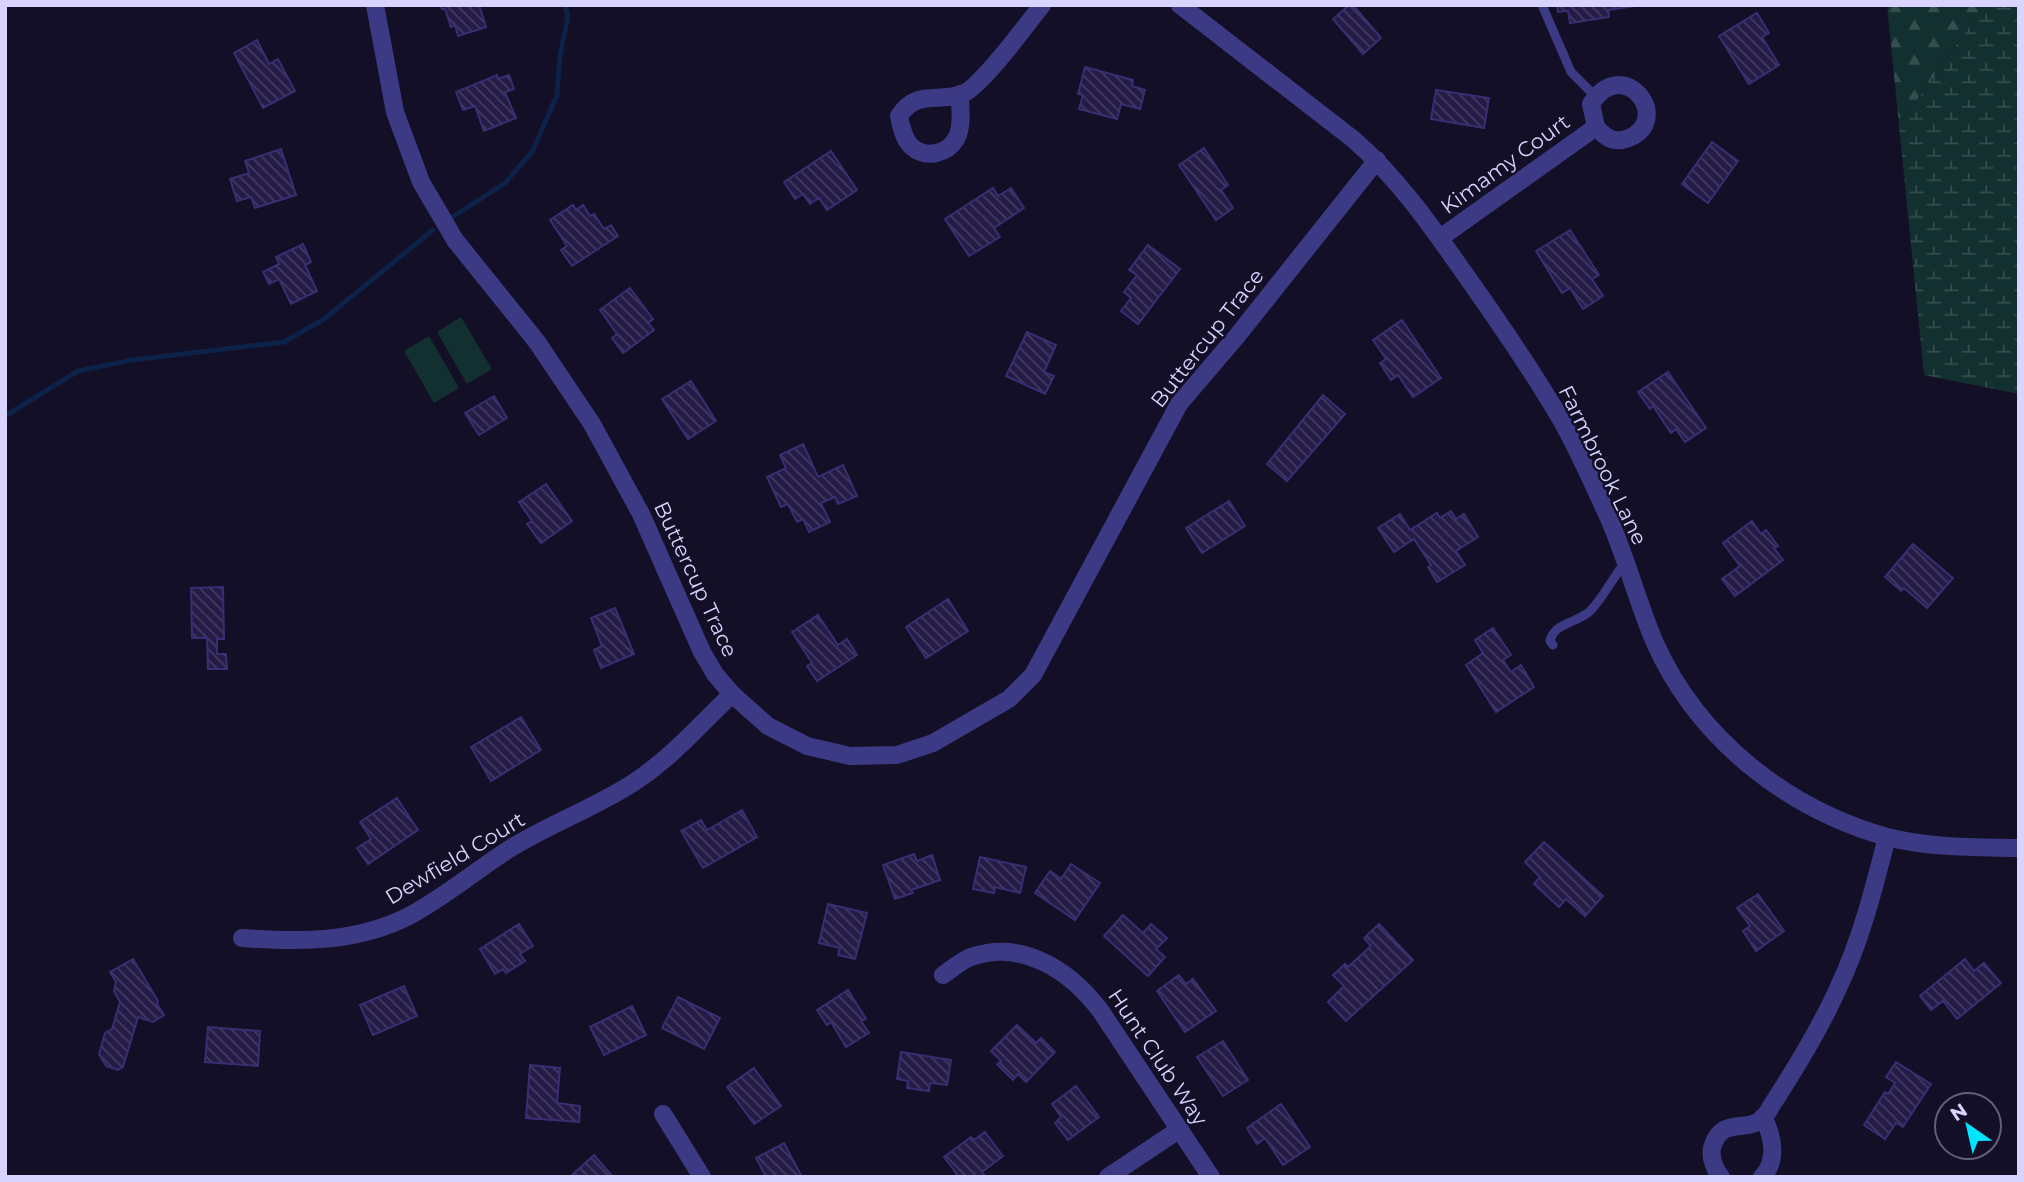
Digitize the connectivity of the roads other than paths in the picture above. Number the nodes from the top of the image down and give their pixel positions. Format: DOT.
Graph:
graph roads {
  1 [pos="375,5"];
  2 [pos="1042,5"];
  3 [pos="1180,5"];
  4 [pos="1542,5"];
  5 [pos="960,94"];
  6 [pos="1596,97"];
  7 [pos="1596,127"];
  8 [pos="1377,160"];
  9 [pos="1440,238"];
  10 [pos="1625,563"];
  11 [pos="1553,645"];
  12 [pos="732,694"];
  13 [pos="1887,836"];
  14 [pos="2019,848"];
  15 [pos="243,938"];
  16 [pos="943,975"];
  17 [pos="663,1114"];
  18 [pos="1763,1117"];
  19 [pos="1180,1129"];
  20 [pos="702,1177"];
  21 [pos="1108,1177"];
  22 [pos="1211,1177"];
  23 [pos="1721,1177"];
  24 [pos="1762,1177"];
  1 -- 12 [label="street, Buttercup Trace"];
  2 -- 5 [label="street"];
  3 -- 8 [label="street, Farmbrook Lane"];
  4 -- 6 [label="lane"];
  6 -- 7 [label="street, Kimamy Court"];
  6 -- 7 [label="street, Kimamy Court"];
  7 -- 9 [label="street, Kimamy Court"];
  8 -- 9 [label="street, Farmbrook Lane"];
  8 -- 12 [label="street, Buttercup Trace"];
  9 -- 10 [label="street, Farmbrook Lane"];
  10 -- 11 [label="lane"];
  10 -- 13 [label="street, Farmbrook Lane"];
  12 -- 15 [label="street, Dewfield Court"];
  13 -- 14 [label="street, Farmbrook Lane"];
  13 -- 18 [label="street"];
  16 -- 19 [label="street, Hunt Club Way"];
  17 -- 20 [label="street"];
  18 -- 23 [label="street"];
  18 -- 24 [label="street"];
  19 -- 21 [label="street"];
  19 -- 22 [label="street, Hunt Club Way"];
}
